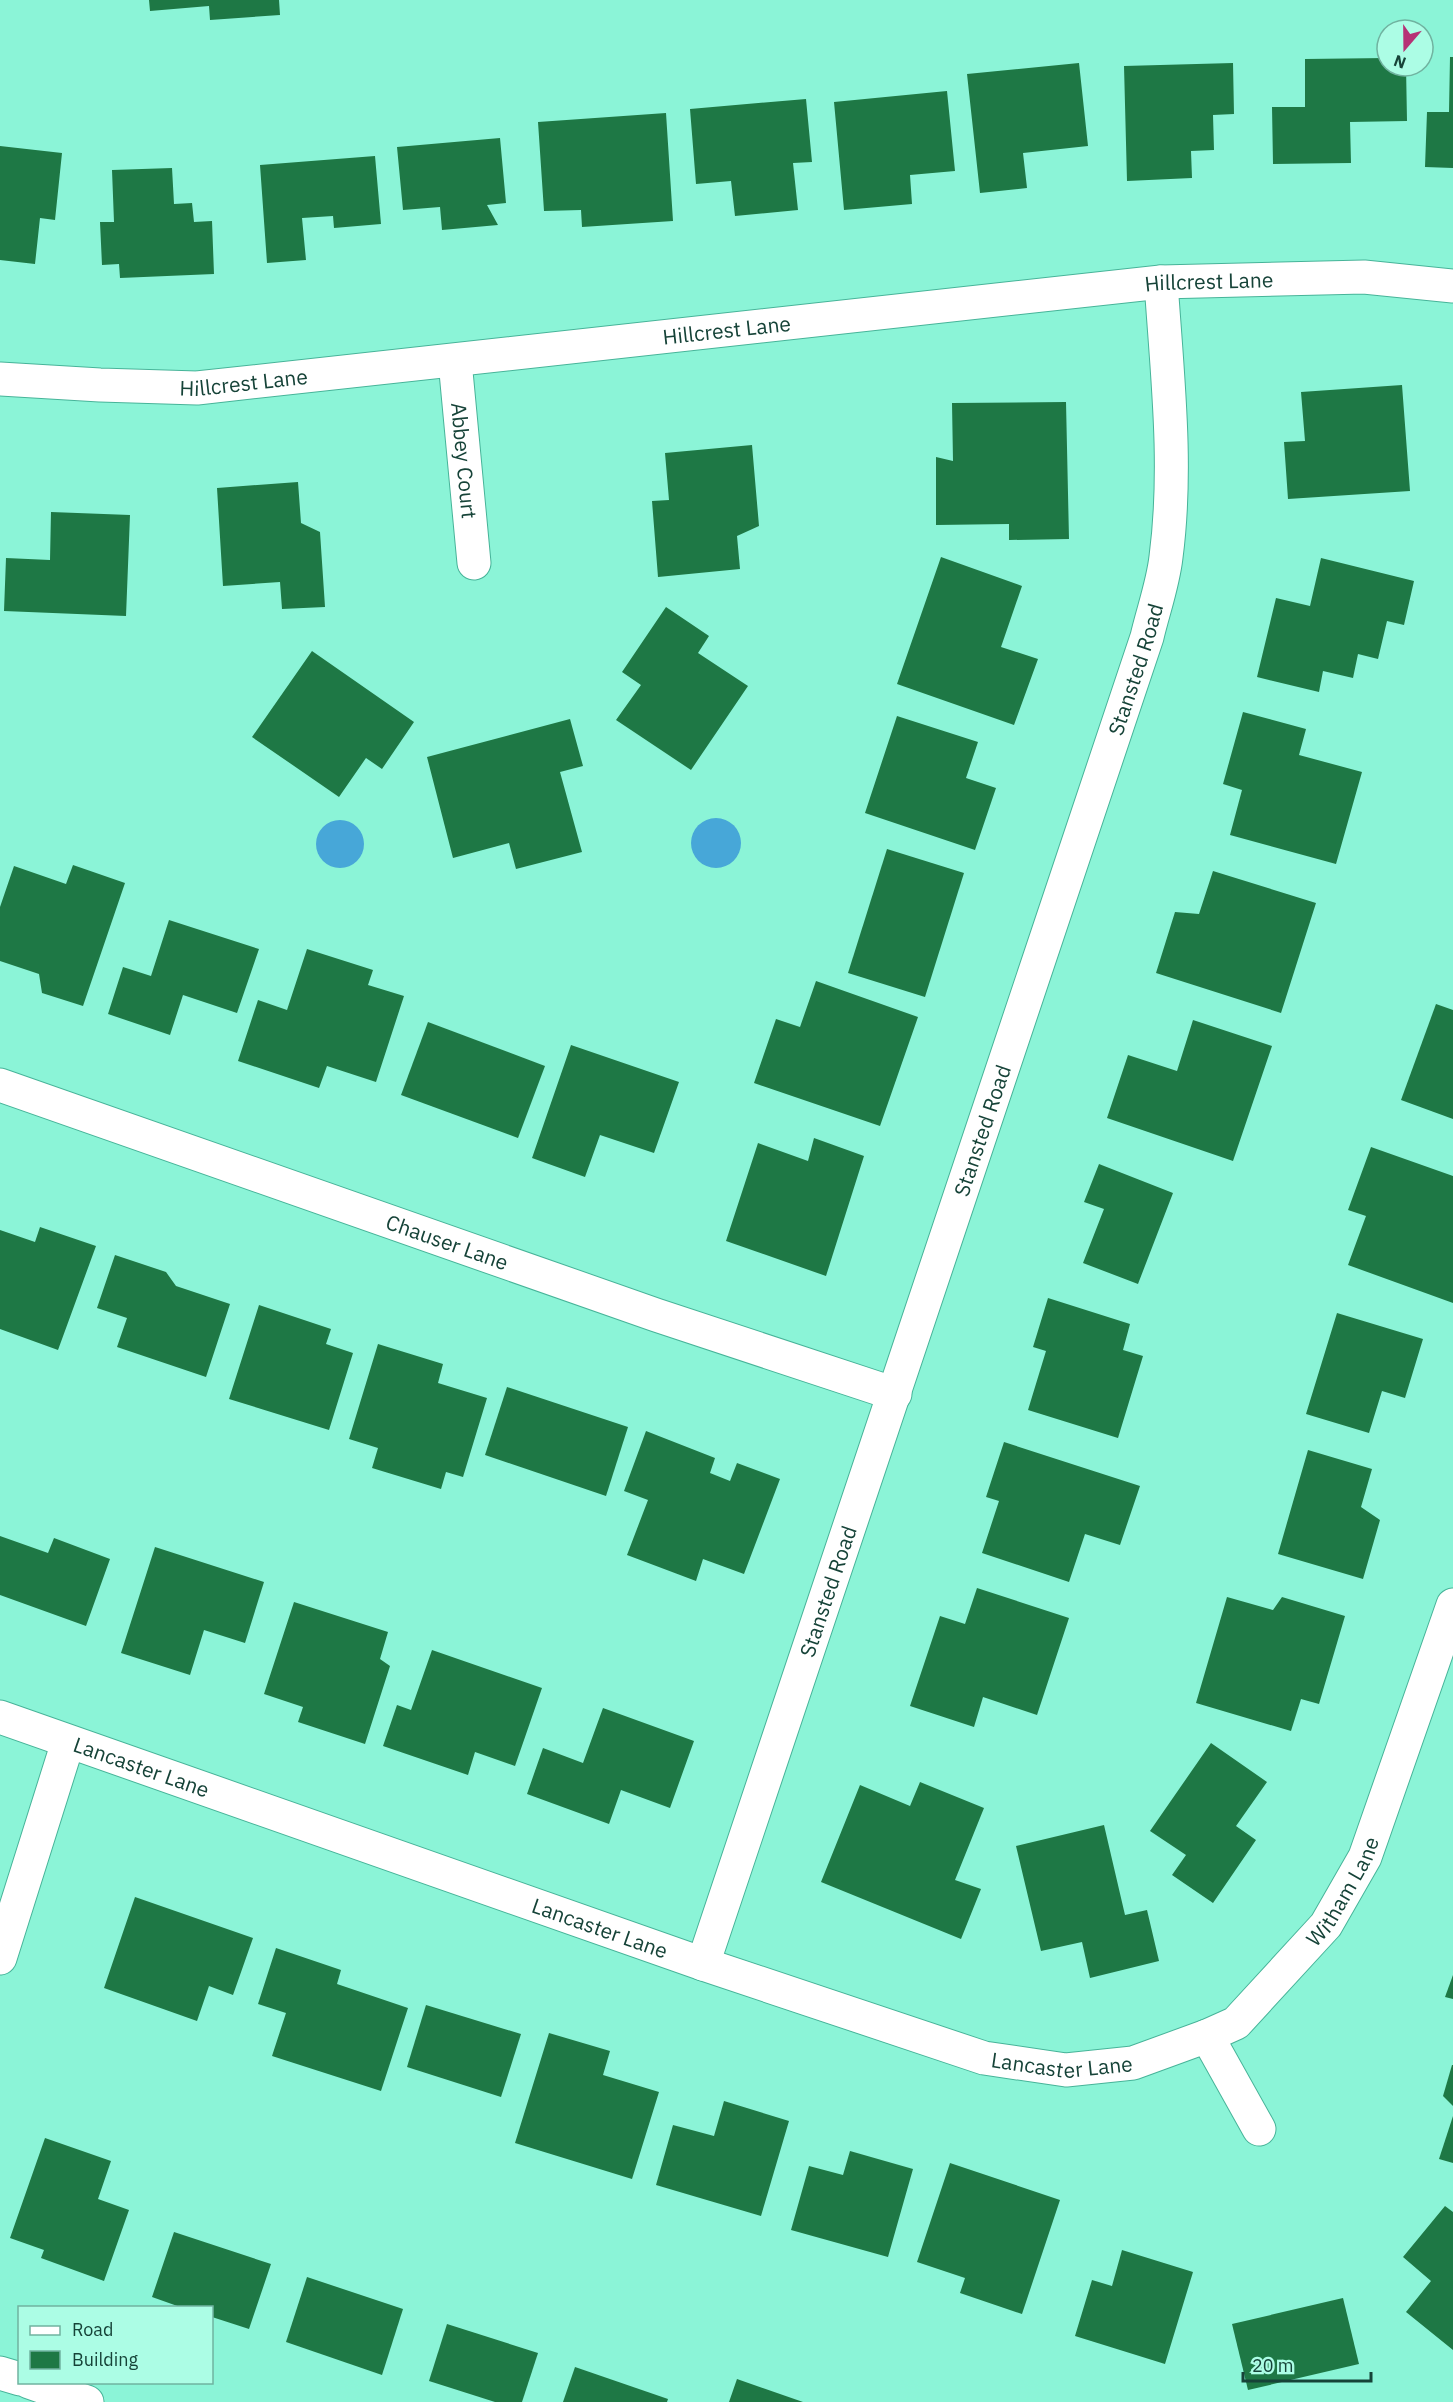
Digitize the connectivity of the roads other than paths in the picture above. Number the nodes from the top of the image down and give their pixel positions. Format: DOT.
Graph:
graph roads {
  1 [pos="1161,282"];
  2 [pos="1453,286"];
  3 [pos="455,360"];
  4 [pos="0,379"];
  5 [pos="474,563"];
  6 [pos="0,1085"];
  7 [pos="895,1394"];
  8 [pos="1453,1605"];
  9 [pos="0,1717"];
  10 [pos="68,1742"];
  11 [pos="0,1958"];
  12 [pos="703,1964"];
  13 [pos="1207,2036"];
  14 [pos="1259,2129"];
  15 [pos="0,2373"];
  16 [pos="18,2378"];
  17 [pos="35,2384"];
  18 [pos="87,2402"];
  1 -- 2 [label="street, Hillcrest Lane"];
  1 -- 3 [label="street, Hillcrest Lane"];
  1 -- 7 [label="street, Stansted Road"];
  3 -- 4 [label="street, Hillcrest Lane"];
  3 -- 5 [label="street, Abbey Court"];
  6 -- 7 [label="street, Chauser Lane"];
  7 -- 12 [label="street, Stansted Road"];
  8 -- 13 [label="street, Witham Lane"];
  9 -- 10 [label="street, Lancaster Lane"];
  10 -- 11 [label="street"];
  10 -- 12 [label="street, Lancaster Lane"];
  12 -- 13 [label="street, Lancaster Lane"];
  13 -- 14 [label="street"];
  15 -- 16 [label="street"];
  17 -- 18 [label="street"];
}
